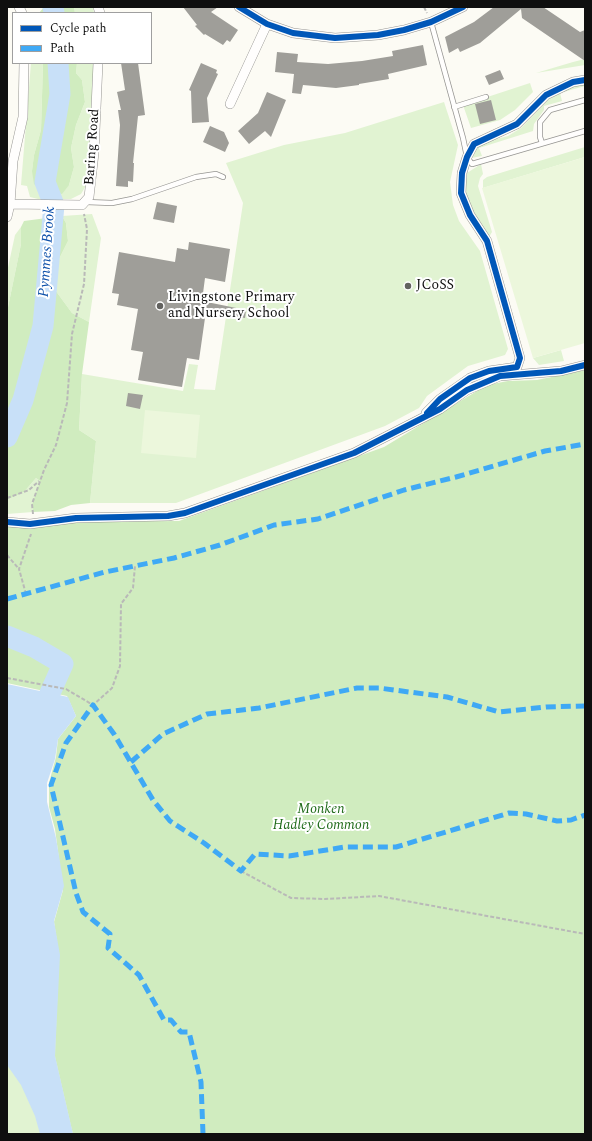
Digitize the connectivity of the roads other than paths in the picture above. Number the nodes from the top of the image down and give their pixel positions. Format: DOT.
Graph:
graph roads {
  1 [pos="239,7"];
  2 [pos="463,7"];
  3 [pos="431,22"];
  4 [pos="266,24"];
  5 [pos="24,64"];
  6 [pos="98,64"];
  7 [pos="585,80"];
  8 [pos="486,97"];
  9 [pos="585,100"];
  10 [pos="230,104"];
  11 [pos="454,107"];
  12 [pos="585,131"];
  13 [pos="542,143"];
  14 [pos="467,157"];
  15 [pos="10,164"];
  16 [pos="223,177"];
  17 [pos="84,203"];
  18 [pos="10,204"];
  19 [pos="7,217"];
  20 [pos="585,365"];
  21 [pos="420,420"];
  22 [pos="7,522"];
  1 -- 4 [label="street"];
  2 -- 3 [label="street"];
  3 -- 4 [label="street"];
  3 -- 11 [label="lane"];
  4 -- 10 [label="street"];
  5 -- 15 [label="street"];
  6 -- 17 [label="street, Baring Road"];
  7 -- 14 [label="street"];
  8 -- 11 [label="lane"];
  9 -- 13 [label="lane"];
  11 -- 14 [label="lane"];
  12 -- 13 [label="lane"];
  13 -- 14 [label="lane"];
  14 -- 21 [label="street"];
  15 -- 18 [label="street"];
  16 -- 17 [label="lane"];
  17 -- 18 [label="street, Baring Road"];
  18 -- 19 [label="street"];
  20 -- 21 [label="street"];
  21 -- 22 [label="street"];
}
